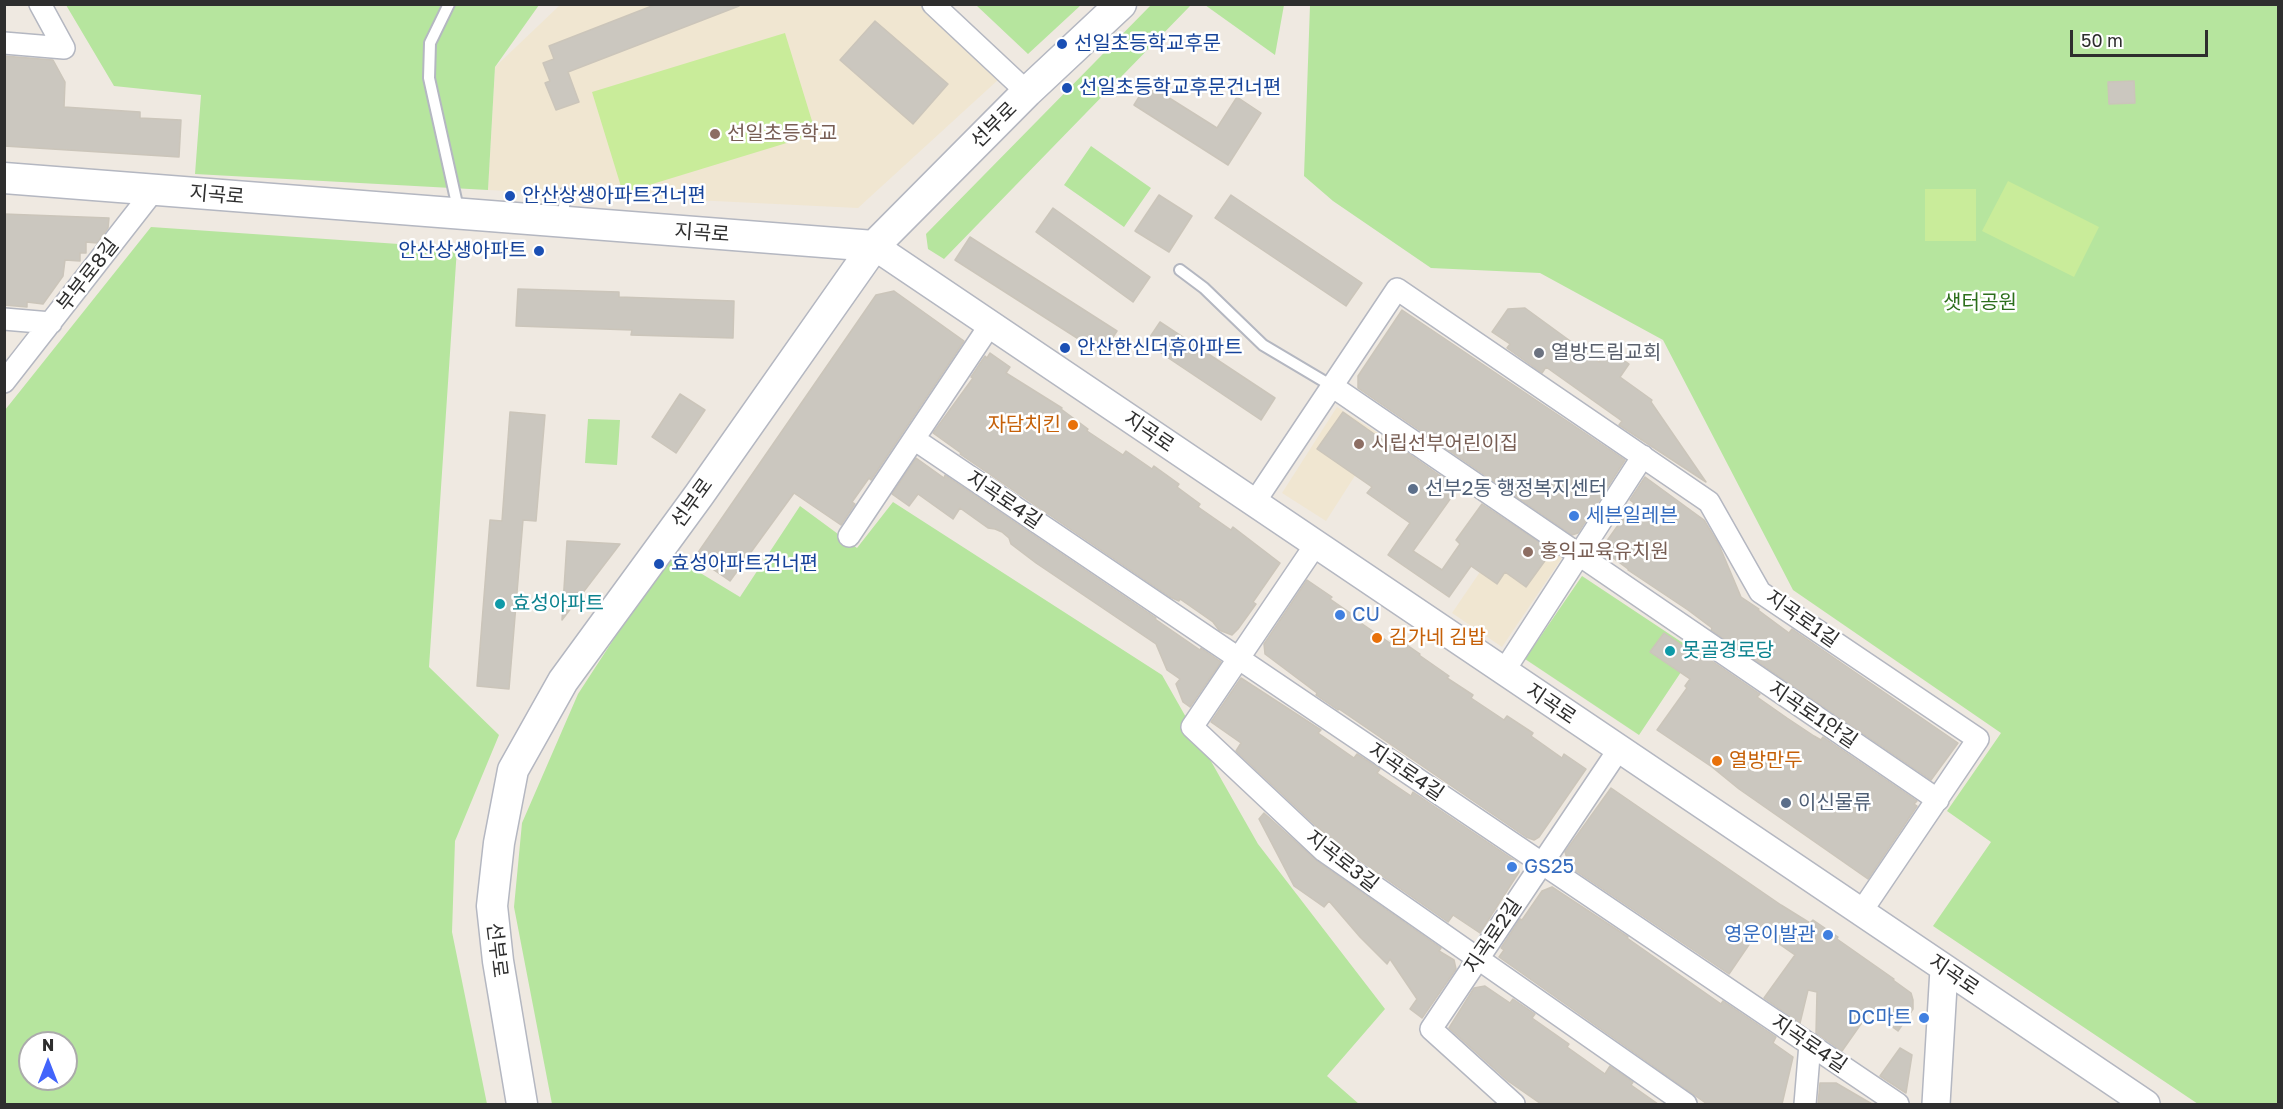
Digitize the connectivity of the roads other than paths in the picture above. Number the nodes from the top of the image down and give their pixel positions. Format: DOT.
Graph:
graph roads {
  1 [pos="40,4"];
  2 [pos="449,4"];
  3 [pos="933,4"];
  4 [pos="1121,4"];
  5 [pos="4,44"];
  6 [pos="1027,92"];
  7 [pos="4,178"];
  8 [pos="154,190"];
  9 [pos="459,214"];
  10 [pos="874,246"];
  11 [pos="1180,270"];
  12 [pos="4,319"];
  13 [pos="51,323"];
  14 [pos="990,325"];
  15 [pos="4,382"];
  16 [pos="1332,386"];
  17 [pos="914,439"];
  18 [pos="1643,456"];
  19 [pos="1254,503"];
  20 [pos="849,536"];
  21 [pos="1316,544"];
  22 [pos="1579,555"];
  23 [pos="1238,658"];
  24 [pos="1504,671"];
  25 [pos="1619,749"];
  26 [pos="1938,800"];
  27 [pos="1542,864"];
  28 [pos="1861,912"];
  29 [pos="1478,959"];
  30 [pos="1944,969"];
  31 [pos="1809,1044"];
  32 [pos="522,1104"];
  33 [pos="1514,1104"];
  34 [pos="1686,1104"];
  35 [pos="1805,1104"];
  36 [pos="1898,1104"];
  37 [pos="1936,1104"];
  38 [pos="2146,1104"];
  1 -- 5 [label="street"];
  2 -- 9 [label="lane"];
  3 -- 6 [label="street"];
  4 -- 6 [label="main road, 선부로"];
  6 -- 10 [label="main road, 선부로"];
  7 -- 8 [label="main road, 지곡로"];
  8 -- 9 [label="main road, 지곡로"];
  8 -- 13 [label="street, 부부로8길"];
  9 -- 10 [label="main road, 지곡로"];
  10 -- 14 [label="street, 지곡로"];
  10 -- 32 [label="main road, 선부로"];
  11 -- 16 [label="lane"];
  12 -- 13 [label="street, 부부로8길"];
  13 -- 15 [label="street"];
  14 -- 17 [label="street"];
  14 -- 19 [label="street, 지곡로"];
  16 -- 18 [label="street, 지곡로1길"];
  16 -- 19 [label="street"];
  16 -- 22 [label="street, 지곡로1안길"];
  17 -- 20 [label="street"];
  17 -- 23 [label="street, 지곡로4길"];
  18 -- 22 [label="street"];
  18 -- 26 [label="street, 지곡로1길"];
  19 -- 21 [label="street, 지곡로"];
  21 -- 23 [label="street, 지곡로3길"];
  21 -- 24 [label="street, 지곡로"];
  22 -- 24 [label="street"];
  22 -- 26 [label="street, 지곡로1안길"];
  23 -- 27 [label="street, 지곡로4길"];
  23 -- 29 [label="street, 지곡로3길"];
  24 -- 25 [label="street, 지곡로"];
  25 -- 27 [label="street, 지곡로2길"];
  25 -- 28 [label="street, 지곡로"];
  26 -- 28 [label="street, 지곡로1길"];
  27 -- 29 [label="street, 지곡로2길"];
  27 -- 31 [label="street, 지곡로4길"];
  28 -- 30 [label="street, 지곡로"];
  29 -- 33 [label="street, 지곡로2길"];
  29 -- 34 [label="street, 지곡로3길"];
  30 -- 37 [label="street"];
  30 -- 38 [label="street, 지곡로"];
  31 -- 35 [label="street"];
  31 -- 36 [label="street, 지곡로4길"];
}
